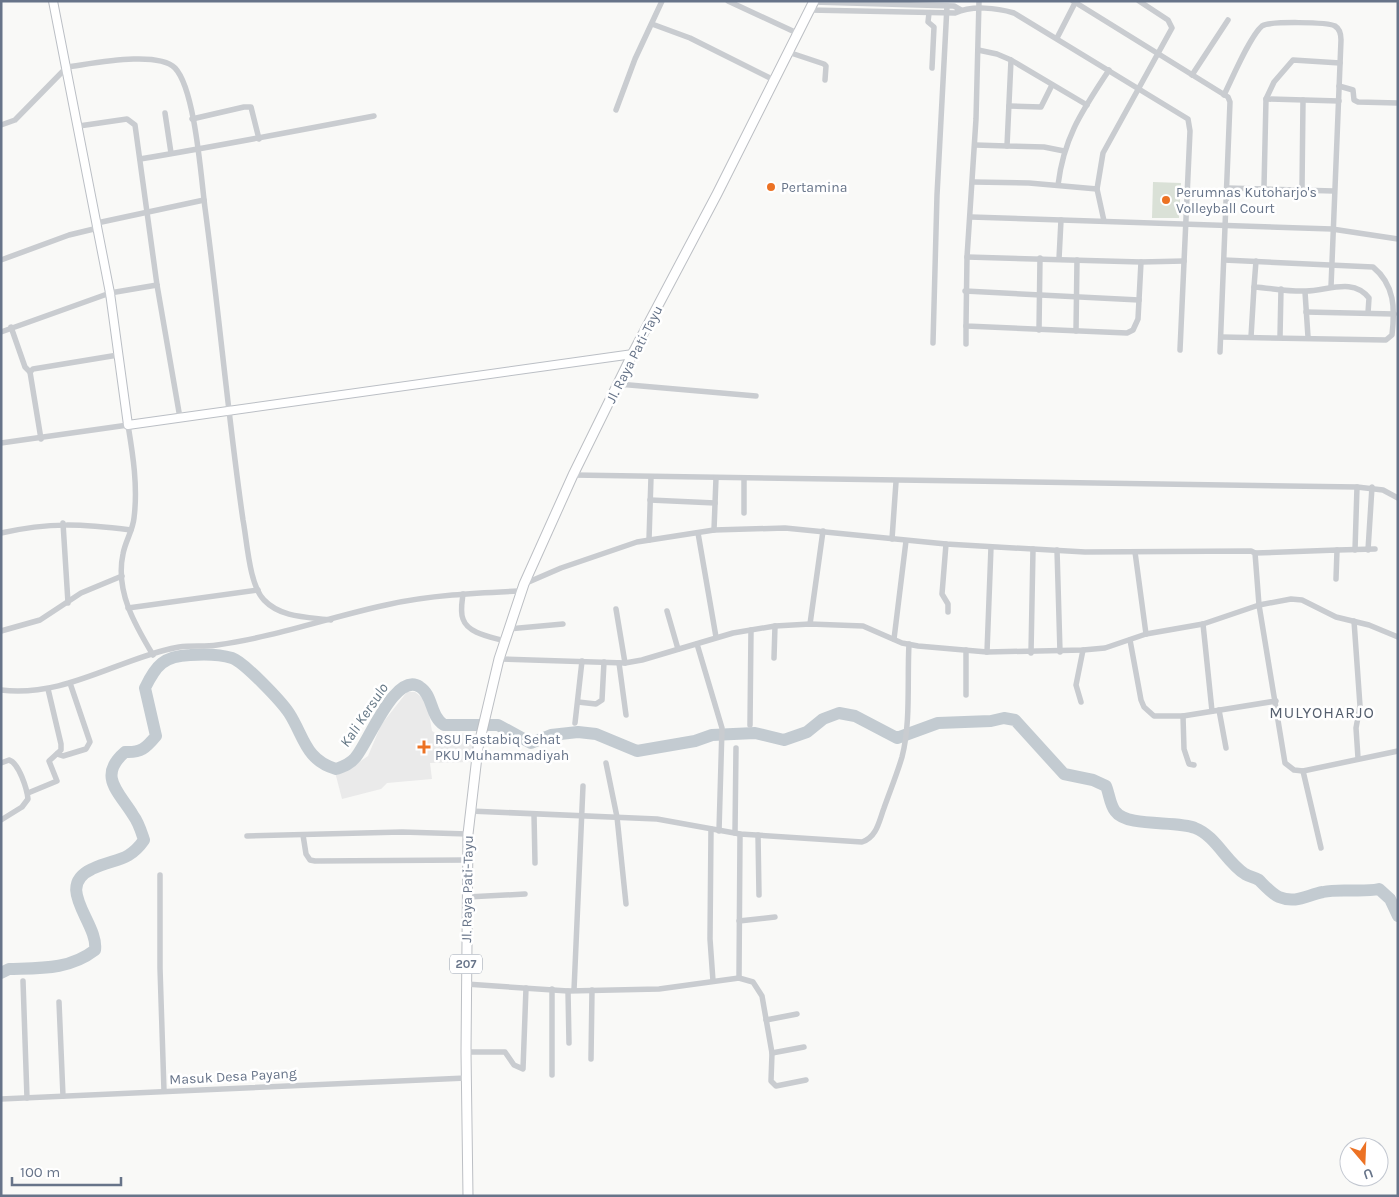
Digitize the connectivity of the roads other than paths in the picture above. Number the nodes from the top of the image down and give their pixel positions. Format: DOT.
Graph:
graph roads {
  1 [pos="54,1"];
  2 [pos="662,1"];
  3 [pos="728,1"];
  4 [pos="979,1"];
  5 [pos="1139,1"];
  6 [pos="1075,2"];
  7 [pos="812,4"];
  8 [pos="947,6"];
  9 [pos="920,9"];
  10 [pos="979,9"];
  11 [pos="961,10"];
  12 [pos="929,13"];
  13 [pos="947,13"];
  14 [pos="1228,20"];
  15 [pos="652,24"];
  16 [pos="797,33"];
  17 [pos="1057,38"];
  18 [pos="978,50"];
  19 [pos="788,52"];
  20 [pos="1159,52"];
  21 [pos="1011,60"];
  22 [pos="1340,63"];
  23 [pos="67,67"];
  24 [pos="932,68"];
  25 [pos="1109,70"];
  26 [pos="1192,75"];
  27 [pos="774,80"];
  28 [pos="825,80"];
  29 [pos="1052,85"];
  30 [pos="1339,86"];
  31 [pos="1140,89"];
  32 [pos="1224,95"];
  33 [pos="1266,99"];
  34 [pos="1303,100"];
  35 [pos="1339,100"];
  36 [pos="1398,103"];
  37 [pos="1086,105"];
  38 [pos="1008,106"];
  39 [pos="616,110"];
  40 [pos="165,113"];
  41 [pos="374,116"];
  42 [pos="192,119"];
  43 [pos="1,125"];
  44 [pos="79,126"];
  45 [pos="258,139"];
  46 [pos="975,145"];
  47 [pos="1007,146"];
  48 [pos="197,148"];
  49 [pos="1064,151"];
  50 [pos="171,153"];
  51 [pos="140,159"];
  52 [pos="973,182"];
  53 [pos="1058,185"];
  54 [pos="1264,187"];
  55 [pos="1228,188"];
  56 [pos="1097,189"];
  57 [pos="1302,189"];
  58 [pos="1334,190"];
  59 [pos="204,200"];
  60 [pos="147,212"];
  61 [pos="971,218"];
  62 [pos="1061,220"];
  63 [pos="1104,221"];
  64 [pos="1185,223"];
  65 [pos="97,225"];
  66 [pos="1226,225"];
  67 [pos="1332,229"];
  68 [pos="1398,239"];
  69 [pos="966,257"];
  70 [pos="1040,258"];
  71 [pos="1059,259"];
  72 [pos="1,260"];
  73 [pos="1077,260"];
  74 [pos="1224,260"];
  75 [pos="1184,261"];
  76 [pos="1256,261"];
  77 [pos="1141,262"];
  78 [pos="1333,264"];
  79 [pos="157,285"];
  80 [pos="1254,287"];
  81 [pos="1331,287"];
  82 [pos="1281,289"];
  83 [pos="966,291"];
  84 [pos="110,292"];
  85 [pos="1305,292"];
  86 [pos="1039,295"];
  87 [pos="1077,296"];
  88 [pos="1138,300"];
  89 [pos="1306,312"];
  90 [pos="1368,314"];
  91 [pos="1394,314"];
  92 [pos="966,326"];
  93 [pos="11,327"];
  94 [pos="1039,330"];
  95 [pos="1076,331"];
  96 [pos="1,332"];
  97 [pos="1252,336"];
  98 [pos="1221,337"];
  99 [pos="1280,337"];
  100 [pos="1308,337"];
  101 [pos="933,343"];
  102 [pos="966,344"];
  103 [pos="1180,350"];
  104 [pos="1220,352"];
  105 [pos="632,354"];
  106 [pos="118,355"];
  107 [pos="30,372"];
  108 [pos="618,384"];
  109 [pos="756,396"];
  110 [pos="230,410"];
  111 [pos="180,418"];
  112 [pos="128,425"];
  113 [pos="41,439"];
  114 [pos="1,443"];
  115 [pos="573,475"];
  116 [pos="651,477"];
  117 [pos="716,478"];
  118 [pos="744,478"];
  119 [pos="896,482"];
  120 [pos="1357,487"];
  121 [pos="1372,487"];
  122 [pos="1398,498"];
  123 [pos="650,500"];
  124 [pos="715,503"];
  125 [pos="744,513"];
  126 [pos="63,523"];
  127 [pos="131,530"];
  128 [pos="714,530"];
  129 [pos="823,531"];
  130 [pos="1,533"];
  131 [pos="698,534"];
  132 [pos="892,539"];
  133 [pos="649,540"];
  134 [pos="906,541"];
  135 [pos="946,544"];
  136 [pos="991,547"];
  137 [pos="1033,549"];
  138 [pos="1057,550"];
  139 [pos="1337,550"];
  140 [pos="1355,550"];
  141 [pos="1135,552"];
  142 [pos="1256,553"];
  143 [pos="122,576"];
  144 [pos="1336,579"];
  145 [pos="522,588"];
  146 [pos="258,590"];
  147 [pos="462,594"];
  148 [pos="68,603"];
  149 [pos="1259,605"];
  150 [pos="128,608"];
  151 [pos="616,609"];
  152 [pos="667,612"];
  153 [pos="948,612"];
  154 [pos="331,620"];
  155 [pos="1354,621"];
  156 [pos="563,624"];
  157 [pos="810,624"];
  158 [pos="1203,624"];
  159 [pos="775,626"];
  160 [pos="508,629"];
  161 [pos="751,630"];
  162 [pos="1,631"];
  163 [pos="1146,634"];
  164 [pos="716,637"];
  165 [pos="1398,637"];
  166 [pos="894,639"];
  167 [pos="1130,640"];
  168 [pos="505,641"];
  169 [pos="697,644"];
  170 [pos="909,644"];
  171 [pos="678,649"];
  172 [pos="966,650"];
  173 [pos="1083,650"];
  174 [pos="987,652"];
  175 [pos="1060,652"];
  176 [pos="1031,653"];
  177 [pos="153,655"];
  178 [pos="774,658"];
  179 [pos="499,659"];
  180 [pos="582,661"];
  181 [pos="604,662"];
  182 [pos="622,663"];
  183 [pos="70,683"];
  184 [pos="48,689"];
  185 [pos="1,690"];
  186 [pos="966,695"];
  187 [pos="1276,701"];
  188 [pos="578,702"];
  189 [pos="1081,702"];
  190 [pos="1219,710"];
  191 [pos="1212,711"];
  192 [pos="626,715"];
  193 [pos="1183,716"];
  194 [pos="575,723"];
  195 [pos="750,725"];
  196 [pos="736,748"];
  197 [pos="1226,748"];
  198 [pos="1398,751"];
  199 [pos="57,754"];
  200 [pos="1358,758"];
  201 [pos="1,762"];
  202 [pos="606,763"];
  203 [pos="1194,765"];
  204 [pos="1303,771"];
  205 [pos="583,786"];
  206 [pos="28,793"];
  207 [pos="470,811"];
  208 [pos="534,814"];
  209 [pos="583,816"];
  210 [pos="617,817"];
  211 [pos="1,820"];
  212 [pos="711,829"];
  213 [pos="719,830"];
  214 [pos="468,834"];
  215 [pos="738,834"];
  216 [pos="303,835"];
  217 [pos="758,835"];
  218 [pos="246,836"];
  219 [pos="1321,848"];
  220 [pos="468,860"];
  221 [pos="535,863"];
  222 [pos="160,875"];
  223 [pos="525,894"];
  224 [pos="759,895"];
  225 [pos="467,897"];
  226 [pos="626,904"];
  227 [pos="776,917"];
  228 [pos="740,921"];
  229 [pos="739,978"];
  230 [pos="23,981"];
  231 [pos="713,981"];
  232 [pos="466,984"];
  233 [pos="526,988"];
  234 [pos="552,989"];
  235 [pos="571,990"];
  236 [pos="592,990"];
  237 [pos="59,1002"];
  238 [pos="797,1014"];
  239 [pos="766,1020"];
  240 [pos="569,1043"];
  241 [pos="804,1048"];
  242 [pos="466,1052"];
  243 [pos="772,1053"];
  244 [pos="591,1059"];
  245 [pos="552,1075"];
  246 [pos="466,1078"];
  247 [pos="806,1080"];
  248 [pos="164,1092"];
  249 [pos="63,1096"];
  250 [pos="27,1098"];
  251 [pos="1,1099"];
  252 [pos="468,1196"];
  1 -- 23 [label="street"];
  2 -- 15 [label="street"];
  3 -- 16 [label="street"];
  4 -- 10 [label="street"];
  5 -- 20 [label="street"];
  6 -- 17 [label="street"];
  6 -- 20 [label="street"];
  7 -- 9 [label="street"];
  7 -- 16 [label="main road, Jl. Raya Pati-Tayu"];
  8 -- 9 [label="street"];
  8 -- 11 [label="street"];
  8 -- 13 [label="street"];
  9 -- 12 [label="street"];
  10 -- 11 [label="street"];
  10 -- 17 [label="street"];
  10 -- 18 [label="street"];
  11 -- 13 [label="street"];
  12 -- 13 [label="street"];
  12 -- 24 [label="street"];
  13 -- 101 [label="street"];
  14 -- 26 [label="street"];
  15 -- 27 [label="street"];
  15 -- 39 [label="street"];
  16 -- 19 [label="main road, Jl. Raya Pati-Tayu"];
  17 -- 25 [label="street"];
  18 -- 21 [label="street"];
  18 -- 46 [label="street"];
  19 -- 27 [label="main road, Jl. Raya Pati-Tayu"];
  19 -- 28 [label="street"];
  20 -- 26 [label="street"];
  20 -- 31 [label="street"];
  21 -- 29 [label="street"];
  21 -- 38 [label="street"];
  22 -- 30 [label="street"];
  22 -- 32 [label="street"];
  22 -- 33 [label="street"];
  23 -- 42 [label="street"];
  23 -- 43 [label="street"];
  23 -- 44 [label="street"];
  25 -- 31 [label="street"];
  25 -- 37 [label="street"];
  26 -- 32 [label="street"];
  27 -- 105 [label="main road, Jl. Raya Pati-Tayu"];
  29 -- 37 [label="street"];
  29 -- 38 [label="street"];
  30 -- 35 [label="street"];
  30 -- 36 [label="street"];
  31 -- 56 [label="street"];
  31 -- 64 [label="street"];
  32 -- 55 [label="street"];
  33 -- 34 [label="street"];
  33 -- 54 [label="street"];
  34 -- 35 [label="street"];
  34 -- 57 [label="street"];
  35 -- 58 [label="street"];
  37 -- 49 [label="street"];
  38 -- 47 [label="street"];
  40 -- 50 [label="street"];
  41 -- 45 [label="street"];
  42 -- 45 [label="street"];
  42 -- 48 [label="street"];
  44 -- 51 [label="street"];
  44 -- 65 [label="street"];
  45 -- 48 [label="street"];
  46 -- 47 [label="street"];
  46 -- 52 [label="street"];
  47 -- 49 [label="street"];
  48 -- 50 [label="street"];
  48 -- 59 [label="street"];
  49 -- 53 [label="street"];
  50 -- 51 [label="street"];
  51 -- 60 [label="street"];
  52 -- 53 [label="street"];
  52 -- 61 [label="street"];
  53 -- 56 [label="street"];
  54 -- 55 [label="street"];
  54 -- 57 [label="street"];
  55 -- 66 [label="street"];
  56 -- 63 [label="street"];
  57 -- 58 [label="street"];
  58 -- 67 [label="street"];
  59 -- 60 [label="street"];
  59 -- 110 [label="street"];
  60 -- 65 [label="street"];
  60 -- 79 [label="street"];
  61 -- 62 [label="street"];
  61 -- 69 [label="street"];
  62 -- 63 [label="street"];
  62 -- 71 [label="street"];
  63 -- 64 [label="street"];
  64 -- 66 [label="street"];
  64 -- 75 [label="street"];
  65 -- 72 [label="street"];
  65 -- 84 [label="street"];
  66 -- 67 [label="street"];
  66 -- 74 [label="street"];
  67 -- 68 [label="street"];
  67 -- 78 [label="street"];
  69 -- 70 [label="street"];
  69 -- 83 [label="street"];
  70 -- 71 [label="street"];
  70 -- 86 [label="street"];
  71 -- 73 [label="street"];
  73 -- 77 [label="street"];
  73 -- 87 [label="street"];
  74 -- 76 [label="street"];
  74 -- 98 [label="street"];
  75 -- 77 [label="street"];
  75 -- 103 [label="street"];
  76 -- 78 [label="street"];
  76 -- 80 [label="street"];
  77 -- 88 [label="street"];
  78 -- 81 [label="street"];
  78 -- 91 [label="street"];
  79 -- 84 [label="street"];
  79 -- 111 [label="street"];
  80 -- 82 [label="street"];
  80 -- 97 [label="street"];
  81 -- 85 [label="street"];
  81 -- 90 [label="street"];
  82 -- 85 [label="street"];
  82 -- 99 [label="street"];
  83 -- 86 [label="street"];
  83 -- 92 [label="street"];
  84 -- 93 [label="street"];
  84 -- 106 [label="street"];
  85 -- 89 [label="street"];
  86 -- 87 [label="street"];
  86 -- 94 [label="street"];
  87 -- 88 [label="street"];
  87 -- 95 [label="street"];
  88 -- 95 [label="street"];
  89 -- 90 [label="street"];
  89 -- 100 [label="street"];
  90 -- 91 [label="street"];
  91 -- 100 [label="street"];
  92 -- 94 [label="street"];
  92 -- 102 [label="street"];
  93 -- 96 [label="street"];
  93 -- 107 [label="street"];
  94 -- 95 [label="street"];
  97 -- 98 [label="street"];
  97 -- 99 [label="street"];
  98 -- 104 [label="street"];
  99 -- 100 [label="street"];
  105 -- 108 [label="main road, Jl. Raya Pati-Tayu"];
  105 -- 110 [label="street"];
  106 -- 107 [label="street"];
  106 -- 112 [label="street"];
  107 -- 113 [label="street"];
  108 -- 109 [label="street"];
  108 -- 115 [label="main road, Jl. Raya Pati-Tayu"];
  110 -- 111 [label="street"];
  110 -- 146 [label="street"];
  111 -- 112 [label="street"];
  112 -- 113 [label="street"];
  112 -- 127 [label="street"];
  113 -- 114 [label="street"];
  115 -- 116 [label="street"];
  115 -- 145 [label="main road, Jl. Raya Pati-Tayu"];
  116 -- 117 [label="street"];
  116 -- 123 [label="street"];
  117 -- 118 [label="street"];
  117 -- 124 [label="street"];
  118 -- 119 [label="street"];
  118 -- 125 [label="street"];
  119 -- 120 [label="street"];
  119 -- 132 [label="street"];
  120 -- 121 [label="street"];
  120 -- 140 [label="street"];
  121 -- 122 [label="street"];
  121 -- 140 [label="street"];
  123 -- 124 [label="street"];
  123 -- 133 [label="street"];
  124 -- 128 [label="street"];
  126 -- 127 [label="street"];
  126 -- 130 [label="street"];
  126 -- 148 [label="street"];
  127 -- 143 [label="street"];
  128 -- 129 [label="street"];
  128 -- 131 [label="street"];
  129 -- 132 [label="street"];
  129 -- 157 [label="street"];
  131 -- 133 [label="street"];
  131 -- 164 [label="street"];
  132 -- 134 [label="street"];
  133 -- 145 [label="street"];
  134 -- 135 [label="street"];
  134 -- 166 [label="street"];
  135 -- 136 [label="street"];
  135 -- 153 [label="street"];
  136 -- 137 [label="street"];
  136 -- 174 [label="street"];
  137 -- 138 [label="street"];
  137 -- 176 [label="street"];
  138 -- 141 [label="street"];
  138 -- 175 [label="street"];
  139 -- 140 [label="street"];
  139 -- 142 [label="street"];
  139 -- 144 [label="street"];
  141 -- 142 [label="street"];
  141 -- 163 [label="street"];
  142 -- 149 [label="street"];
  143 -- 148 [label="street"];
  143 -- 150 [label="street"];
  145 -- 147 [label="street"];
  145 -- 160 [label="main road, Jl. Raya Pati-Tayu"];
  146 -- 150 [label="street"];
  146 -- 154 [label="street"];
  147 -- 154 [label="street"];
  147 -- 168 [label="street"];
  148 -- 162 [label="street"];
  149 -- 155 [label="street"];
  149 -- 158 [label="street"];
  149 -- 187 [label="street"];
  150 -- 177 [label="street"];
  151 -- 182 [label="street"];
  152 -- 171 [label="street"];
  154 -- 177 [label="street"];
  155 -- 165 [label="street"];
  155 -- 200 [label="street"];
  156 -- 160 [label="street"];
  157 -- 159 [label="street"];
  157 -- 166 [label="street"];
  158 -- 163 [label="street"];
  158 -- 191 [label="street"];
  159 -- 161 [label="street"];
  159 -- 178 [label="street"];
  160 -- 168 [label="main road, Jl. Raya Pati-Tayu"];
  161 -- 164 [label="street"];
  161 -- 195 [label="street"];
  163 -- 167 [label="street"];
  164 -- 169 [label="street"];
  166 -- 170 [label="street"];
  167 -- 173 [label="street"];
  167 -- 193 [label="street"];
  168 -- 179 [label="main road, Jl. Raya Pati-Tayu"];
  169 -- 171 [label="street"];
  169 -- 213 [label="street"];
  170 -- 172 [label="street"];
  170 -- 217 [label="street"];
  171 -- 182 [label="street"];
  172 -- 174 [label="street"];
  172 -- 186 [label="street"];
  173 -- 175 [label="street"];
  173 -- 189 [label="street"];
  174 -- 176 [label="street"];
  175 -- 176 [label="street"];
  177 -- 183 [label="street"];
  179 -- 180 [label="street"];
  179 -- 207 [label="main road, Jl. Raya Pati-Tayu / 207"];
  180 -- 181 [label="street"];
  180 -- 188 [label="street"];
  181 -- 182 [label="street"];
  181 -- 188 [label="street"];
  182 -- 192 [label="street"];
  183 -- 184 [label="street"];
  183 -- 199 [label="street"];
  184 -- 185 [label="street"];
  184 -- 199 [label="street"];
  187 -- 190 [label="street"];
  187 -- 204 [label="street"];
  188 -- 194 [label="street"];
  190 -- 191 [label="street"];
  190 -- 197 [label="street"];
  191 -- 193 [label="street"];
  193 -- 203 [label="street"];
  196 -- 215 [label="street"];
  198 -- 200 [label="street"];
  199 -- 206 [label="street"];
  200 -- 204 [label="street"];
  201 -- 206 [label="street"];
  202 -- 210 [label="street"];
  204 -- 219 [label="street"];
  205 -- 209 [label="street"];
  206 -- 211 [label="street"];
  207 -- 208 [label="street"];
  207 -- 214 [label="main road, Jl. Raya Pati-Tayu / 207"];
  208 -- 209 [label="street"];
  208 -- 221 [label="street"];
  209 -- 210 [label="street"];
  209 -- 235 [label="street"];
  210 -- 212 [label="street"];
  210 -- 226 [label="street"];
  212 -- 213 [label="street"];
  212 -- 231 [label="street"];
  213 -- 215 [label="street"];
  214 -- 216 [label="street"];
  214 -- 220 [label="main road, Jl. Raya Pati-Tayu / 207"];
  215 -- 217 [label="street"];
  215 -- 228 [label="street"];
  216 -- 218 [label="street"];
  216 -- 220 [label="street"];
  217 -- 224 [label="street"];
  220 -- 225 [label="main road, Jl. Raya Pati-Tayu / 207"];
  222 -- 248 [label="street"];
  223 -- 225 [label="street"];
  225 -- 232 [label="main road, Jl. Raya Pati-Tayu / 207"];
  227 -- 228 [label="street"];
  228 -- 229 [label="street"];
  229 -- 231 [label="street"];
  229 -- 239 [label="street"];
  230 -- 250 [label="street"];
  231 -- 236 [label="street"];
  232 -- 233 [label="street"];
  232 -- 242 [label="main road, Jl. Raya Pati-Tayu / 207"];
  233 -- 234 [label="street"];
  233 -- 242 [label="street"];
  234 -- 235 [label="street"];
  234 -- 245 [label="street"];
  235 -- 236 [label="street"];
  235 -- 240 [label="street"];
  236 -- 244 [label="street"];
  237 -- 249 [label="street"];
  238 -- 239 [label="street"];
  239 -- 243 [label="street"];
  241 -- 243 [label="street"];
  242 -- 246 [label="main road, Jl. Raya Pati-Tayu / 207"];
  243 -- 247 [label="street"];
  246 -- 248 [label="street, Masuk Desa Payang"];
  246 -- 252 [label="main road, Jl. Raya Pati-Tayu / 207"];
  248 -- 249 [label="street, Masuk Desa Payang"];
  249 -- 250 [label="street, Masuk Desa Payang"];
  250 -- 251 [label="street, Masuk Desa Payang"];
}
